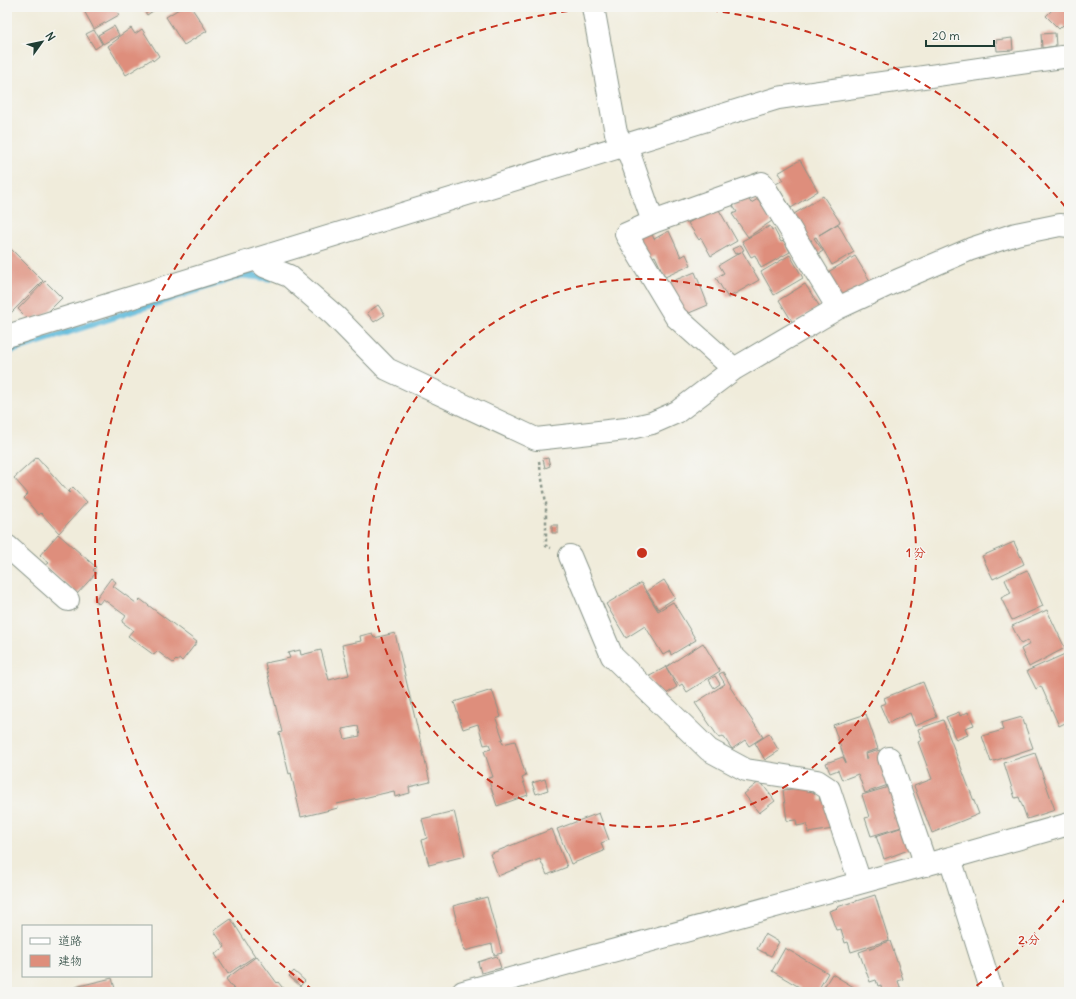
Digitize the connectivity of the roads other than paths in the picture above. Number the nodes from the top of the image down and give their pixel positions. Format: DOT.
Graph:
graph roads {
  1 [pos="593,7"];
  2 [pos="1069,56"];
  3 [pos="623,146"];
  4 [pos="653,222"];
  5 [pos="1069,226"];
  6 [pos="259,258"];
  7 [pos="838,308"];
  8 [pos="7,336"];
  9 [pos="734,369"];
  10 [pos="7,546"];
  11 [pos="570,556"];
  12 [pos="68,600"];
  13 [pos="889,758"];
  14 [pos="1069,824"];
  15 [pos="950,858"];
  16 [pos="926,864"];
  17 [pos="860,882"];
  18 [pos="463,992"];
  19 [pos="992,992"];
  1 -- 3 [label="street"];
  2 -- 3 [label="street"];
  3 -- 4 [label="street"];
  3 -- 6 [label="street"];
  4 -- 7 [label="street"];
  4 -- 9 [label="street"];
  5 -- 7 [label="street"];
  6 -- 8 [label="street"];
  6 -- 9 [label="street"];
  7 -- 9 [label="street"];
  10 -- 12 [label="street"];
  11 -- 17 [label="street"];
  13 -- 16 [label="street"];
  14 -- 15 [label="street"];
  15 -- 16 [label="street"];
  15 -- 19 [label="street"];
  16 -- 17 [label="street"];
  17 -- 18 [label="street"];
}
